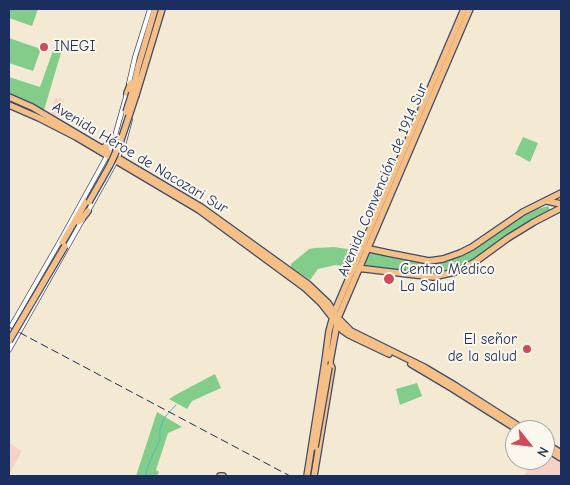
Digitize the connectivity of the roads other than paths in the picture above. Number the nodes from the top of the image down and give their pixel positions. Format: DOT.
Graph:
graph roads {
  1 [pos="150,9"];
  2 [pos="155,9"];
  3 [pos="162,9"];
  4 [pos="464,9"];
  5 [pos="470,9"];
  6 [pos="144,70"];
  7 [pos="131,93"];
  8 [pos="9,97"];
  9 [pos="9,105"];
  10 [pos="114,140"];
  11 [pos="123,146"];
  12 [pos="103,148"];
  13 [pos="108,154"];
  14 [pos="115,161"];
  15 [pos="104,162"];
  16 [pos="561,194"];
  17 [pos="535,198"];
  18 [pos="547,201"];
  19 [pos="86,202"];
  20 [pos="561,204"];
  21 [pos="536,206"];
  22 [pos="561,208"];
  23 [pos="199,210"];
  24 [pos="88,211"];
  25 [pos="213,215"];
  26 [pos="77,221"];
  27 [pos="63,245"];
  28 [pos="365,247"];
  29 [pos="356,268"];
  30 [pos="339,300"];
  31 [pos="321,303"];
  32 [pos="328,303"];
  33 [pos="343,306"];
  34 [pos="335,318"];
  35 [pos="347,327"];
  36 [pos="9,330"];
  37 [pos="329,331"];
  38 [pos="9,334"];
  39 [pos="349,336"];
  40 [pos="9,341"];
  41 [pos="332,347"];
  42 [pos="9,350"];
  43 [pos="328,362"];
  44 [pos="509,420"];
  45 [pos="505,422"];
  46 [pos="306,468"];
  47 [pos="316,469"];
  48 [pos="307,476"];
  49 [pos="314,476"];
  1 -- 7 [label="street"];
  2 -- 7 [label="main road"];
  3 -- 6 [label="main road"];
  4 -- 28 [label="main road, Avenida Convención de 1914 Sur"];
  5 -- 28 [label="main road, Avenida Convención de 1914 Sur"];
  6 -- 7 [label="main road"];
  6 -- 11 [label="street"];
  7 -- 10 [label="street"];
  7 -- 19 [label="main road, bridge"];
  8 -- 12 [label="main road, Avenida Héroe de Nacozari Sur"];
  9 -- 13 [label="main road, Avenida Héroe de Nacozari Sur"];
  10 -- 11 [label="street"];
  10 -- 12 [label="main road"];
  10 -- 13 [label="street"];
  11 -- 14 [label="street"];
  12 -- 13 [label="main road, Avenida Héroe de Nacozari Sur"];
  13 -- 14 [label="main road, Avenida Héroe de Nacozari Sur"];
  13 -- 15 [label="street"];
  14 -- 15 [label="street"];
  14 -- 23 [label="main road, Avenida Héroe de Nacozari Sur"];
  14 -- 24 [label="street"];
  14 -- 25 [label="main road, Avenida Héroe de Nacozari Sur"];
  15 -- 19 [label="street"];
  16 -- 18 [label="main road"];
  17 -- 21 [label="main road"];
  18 -- 20 [label="main road"];
  18 -- 21 [label="main road"];
  19 -- 26 [label="main road"];
  19 -- 36 [label="street"];
  21 -- 28 [label="main road"];
  22 -- 29 [label="main road"];
  23 -- 25 [label="main road"];
  23 -- 31 [label="main road, Avenida Héroe de Nacozari Sur"];
  24 -- 26 [label="main road"];
  24 -- 42 [label="street"];
  25 -- 32 [label="main road, Avenida Héroe de Nacozari Sur"];
  26 -- 27 [label="main road"];
  27 -- 38 [label="main road, bridge"];
  27 -- 40 [label="main road, bridge"];
  28 -- 29 [label="main road, Avenida Convención de 1914 Sur"];
  29 -- 30 [label="main road, Avenida Convención de 1914 Sur"];
  29 -- 33 [label="main road, Avenida Convención de 1914 Sur"];
  30 -- 32 [label="main road"];
  30 -- 34 [label="main road, Avenida Convención de 1914 Sur"];
  31 -- 34 [label="main road, Avenida Héroe de Nacozari Sur"];
  31 -- 37 [label="main road"];
  32 -- 34 [label="main road, Avenida Héroe de Nacozari Sur"];
  33 -- 34 [label="main road, Avenida Convención de 1914 Sur"];
  33 -- 35 [label="main road"];
  34 -- 35 [label="main road, Avenida Héroe de Nacozari Sur"];
  34 -- 37 [label="main road, Avenida Convención de 1914 Sur"];
  34 -- 39 [label="main road, Avenida Héroe de Nacozari Sur"];
  34 -- 41 [label="main road, Avenida Convención de 1914 Sur"];
  35 -- 44 [label="main road, Avenida Héroe de Nacozari Sur"];
  37 -- 43 [label="main road, Avenida Convención de 1914 Sur"];
  39 -- 41 [label="main road"];
  39 -- 45 [label="main road, Avenida Héroe de Nacozari Sur"];
  41 -- 43 [label="main road, Avenida Convención de 1914 Sur"];
  43 -- 46 [label="main road, Avenida Convención de 1914 Sur"];
  43 -- 47 [label="main road, Avenida Convención de 1914 Sur"];
  43 -- 48 [label="main road, Avenida Convención de 1914 Sur, bridge"];
  46 -- 47 [label="main road"];
  46 -- 48 [label="main road, Avenida Convención de 1914 Sur"];
  47 -- 49 [label="main road, Avenida Convención de 1914 Sur"];
}
